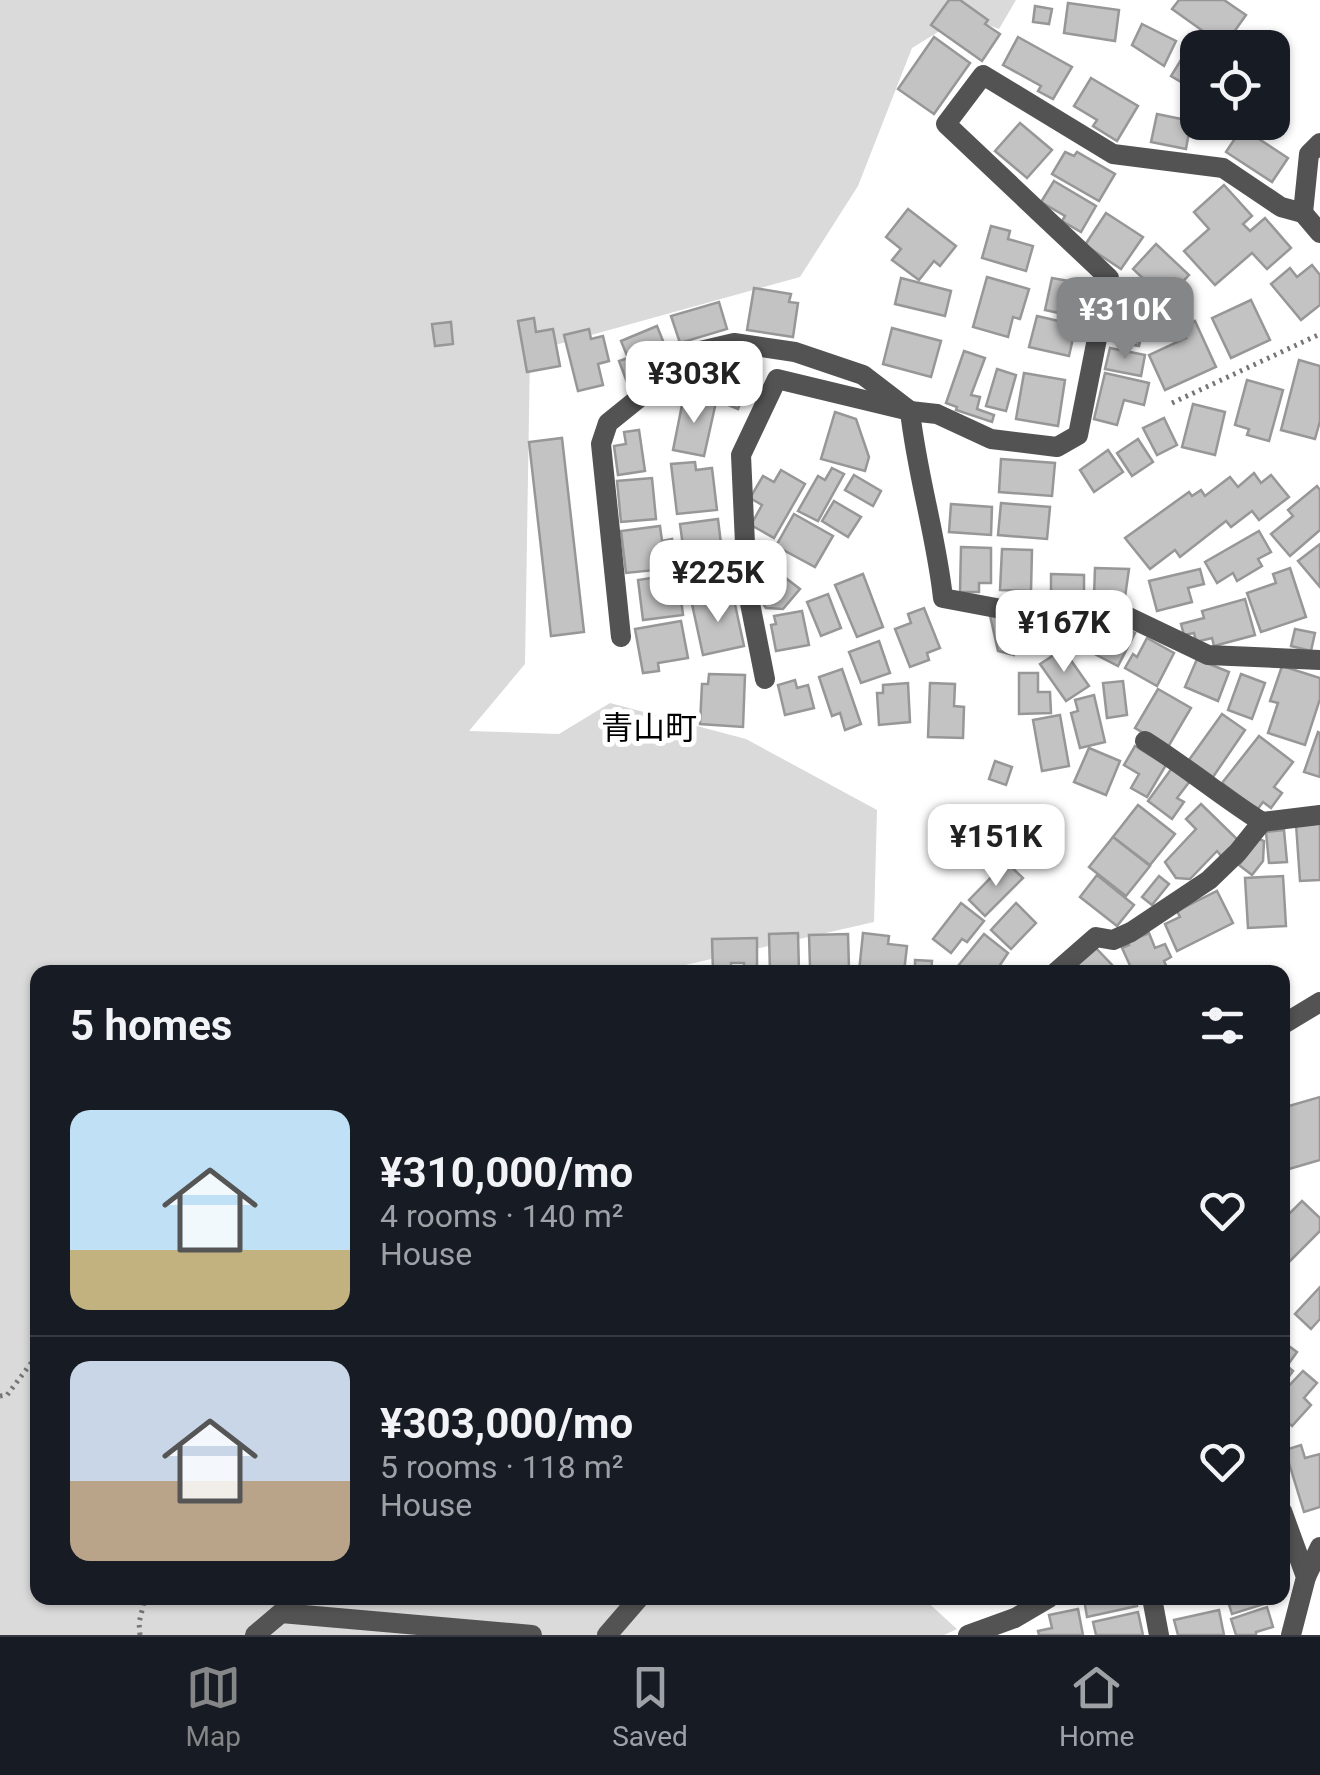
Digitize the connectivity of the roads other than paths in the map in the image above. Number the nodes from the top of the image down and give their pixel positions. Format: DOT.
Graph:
graph roads {
  1 [pos="1320,143"];
  2 [pos="1303,213"];
  3 [pos="1320,233"];
  4 [pos="910,412"];
  5 [pos="622,637"];
  6 [pos="1320,660"];
  7 [pos="765,678"];
  8 [pos="1144,741"];
  9 [pos="1320,816"];
  10 [pos="1262,822"];
  11 [pos="1064,965"];
  12 [pos="1320,1002"];
  13 [pos="1290,1020"];
  14 [pos="1290,1533"];
  15 [pos="1320,1547"];
  16 [pos="1306,1577"];
  17 [pos="632,1605"];
  18 [pos="1041,1605"];
  19 [pos="1153,1605"];
  20 [pos="1017,1626"];
  21 [pos="255,1635"];
  22 [pos="532,1635"];
  23 [pos="607,1635"];
  24 [pos="968,1635"];
  25 [pos="1159,1635"];
  26 [pos="1291,1635"];
  1 -- 2 [label="street"];
  2 -- 3 [label="street"];
  2 -- 4 [label="street"];
  4 -- 5 [label="street"];
  4 -- 6 [label="street"];
  4 -- 7 [label="street"];
  8 -- 10 [label="street"];
  9 -- 10 [label="street"];
  10 -- 11 [label="street"];
  12 -- 13 [label="street"];
  14 -- 16 [label="street"];
  15 -- 16 [label="street"];
  16 -- 26 [label="street"];
  17 -- 23 [label="street"];
  18 -- 20 [label="street"];
  19 -- 25 [label="street"];
  20 -- 24 [label="street"];
  21 -- 22 [label="street"];
}
